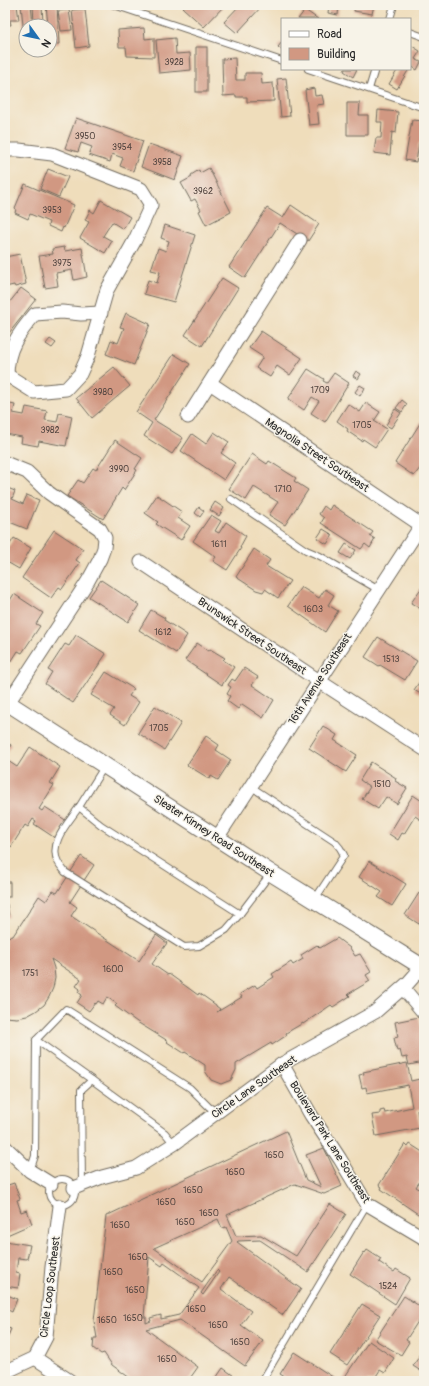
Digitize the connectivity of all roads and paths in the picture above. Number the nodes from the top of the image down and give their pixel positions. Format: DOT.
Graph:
graph roads {
  1 [pos="114,5"];
  2 [pos="394,5"];
  3 [pos="390,18"];
  4 [pos="411,32"];
  5 [pos="424,37"];
  6 [pos="281,61"];
  7 [pos="311,70"];
  8 [pos="375,70"];
  9 [pos="369,89"];
  10 [pos="424,108"];
  11 [pos="5,150"];
  12 [pos="300,240"];
  13 [pos="101,313"];
  14 [pos="6,375"];
  15 [pos="210,383"];
  16 [pos="188,417"];
  17 [pos="5,463"];
  18 [pos="231,499"];
  19 [pos="423,524"];
  20 [pos="141,562"];
  21 [pos="379,590"];
  22 [pos="319,681"];
  23 [pos="6,702"];
  24 [pos="424,749"];
  25 [pos="105,766"];
  26 [pos="250,786"];
  27 [pos="79,807"];
  28 [pos="216,838"];
  29 [pos="271,873"];
  30 [pos="314,900"];
  31 [pos="240,914"];
  32 [pos="423,967"];
  33 [pos="403,988"];
  34 [pos="424,1013"];
  35 [pos="36,1040"];
  36 [pos="282,1064"];
  37 [pos="92,1080"];
  38 [pos="218,1112"];
  39 [pos="174,1144"];
  40 [pos="5,1147"];
  41 [pos="30,1171"];
  42 [pos="51,1184"];
  43 [pos="78,1186"];
  44 [pos="367,1204"];
  45 [pos="60,1206"];
  46 [pos="424,1238"];
  47 [pos="35,1358"];
  48 [pos="5,1372"];
  49 [pos="70,1381"];
  50 [pos="262,1381"];
  1 -- 6 [label="lane"];
  2 -- 3 [label="lane"];
  4 -- 5 [label="lane"];
  7 -- 9 [label="lane"];
  8 -- 9 [label="lane"];
  9 -- 10 [label="lane"];
  11 -- 13 [label="street"];
  12 -- 15 [label="street"];
  13 -- 14 [label="street"];
  13 -- 14 [label="street"];
  15 -- 16 [label="street"];
  15 -- 19 [label="street, Magnolia Street Southeast"];
  17 -- 23 [label="street"];
  18 -- 21 [label="lane"];
  19 -- 21 [label="street, 16th Avenue Southeast"];
  20 -- 22 [label="street, Brunswick Street Southeast"];
  21 -- 22 [label="street, 16th Avenue Southeast"];
  22 -- 24 [label="street, Brunswick Street Southeast"];
  22 -- 26 [label="street, 16th Avenue Southeast"];
  23 -- 25 [label="street, Sleater Kinney Road Southeast"];
  25 -- 27 [label="lane"];
  25 -- 28 [label="street, Sleater Kinney Road Southeast"];
  26 -- 28 [label="street, 16th Avenue Southeast"];
  26 -- 30 [label="lane"];
  27 -- 31 [label="lane"];
  27 -- 31 [label="lane"];
  28 -- 29 [label="street, Sleater Kinney Road Southeast"];
  29 -- 30 [label="street, Sleater Kinney Road Southeast"];
  29 -- 31 [label="lane"];
  30 -- 32 [label="street, Sleater Kinney Road Southeast"];
  32 -- 33 [label="street, Circle Lane Southeast"];
  33 -- 34 [label="street"];
  33 -- 36 [label="street, Circle Lane Southeast"];
  35 -- 37 [label="lane"];
  35 -- 38 [label="lane"];
  35 -- 41 [label="lane"];
  36 -- 38 [label="street, Circle Lane Southeast"];
  36 -- 44 [label="street, Boulevard Park Lane Southeast"];
  37 -- 39 [label="lane"];
  37 -- 43 [label="lane"];
  38 -- 39 [label="street, Circle Lane Southeast"];
  39 -- 43 [label="street, Circle Lane Southeast"];
  40 -- 41 [label="street"];
  41 -- 42 [label="street"];
  42 -- 43 [label="lane"];
  42 -- 45 [label="lane"];
  43 -- 45 [label="lane"];
  44 -- 46 [label="street, Boulevard Park Lane Southeast"];
  44 -- 50 [label="lane"];
  45 -- 47 [label="street, Circle Loop Southeast"];
  47 -- 48 [label="street"];
  47 -- 49 [label="street"];
}
